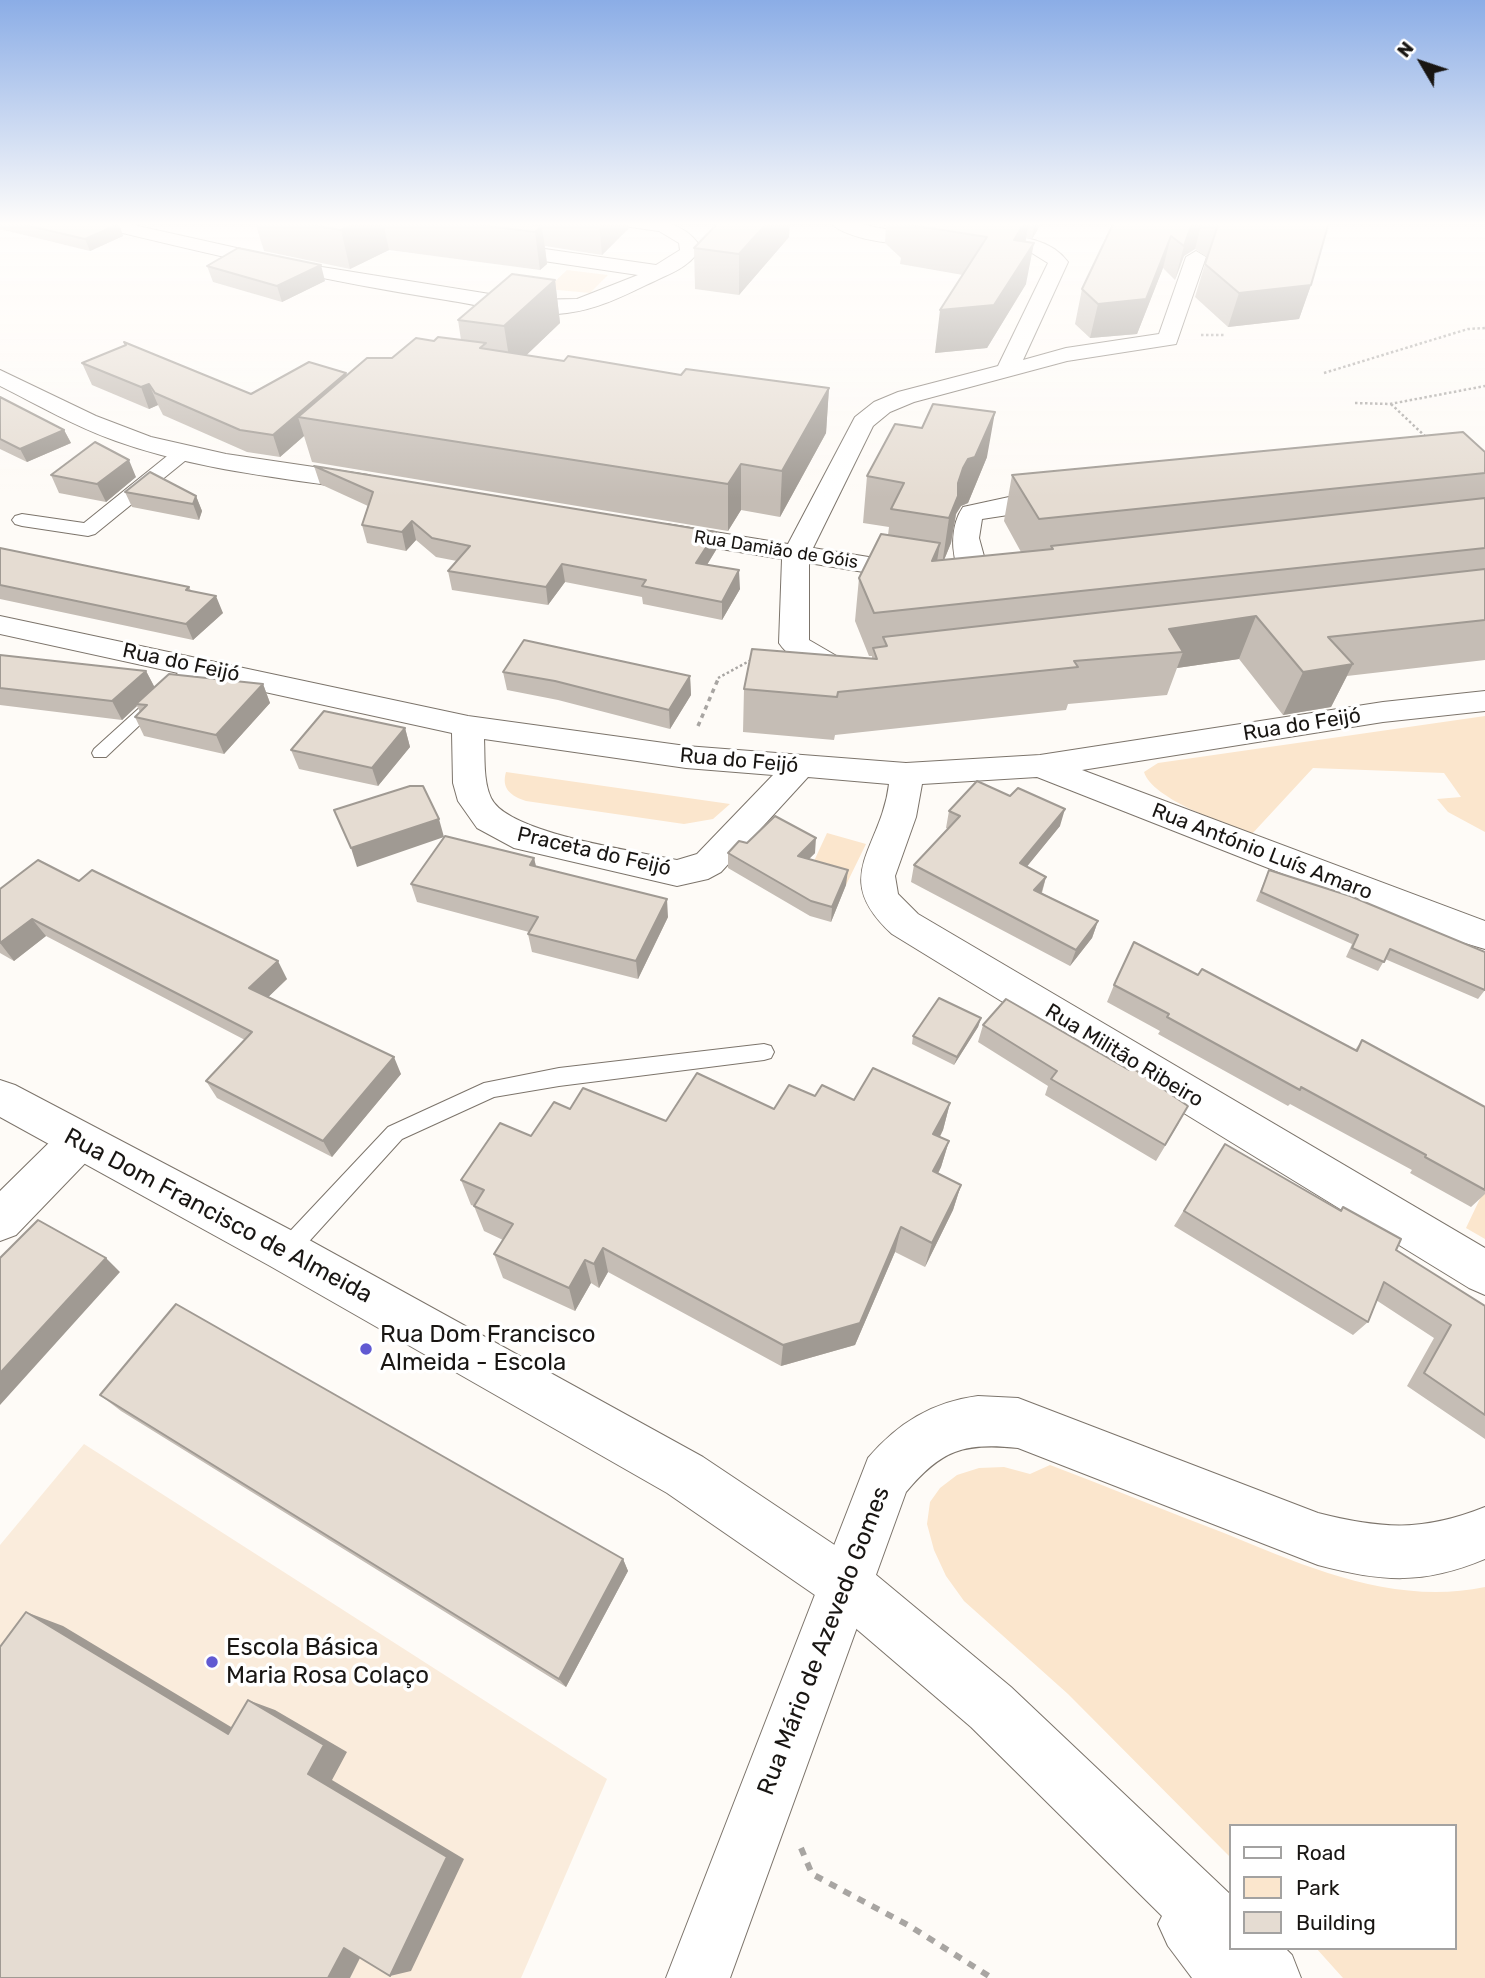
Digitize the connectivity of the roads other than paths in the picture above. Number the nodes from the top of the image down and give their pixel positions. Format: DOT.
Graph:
graph roads {
  1 [pos="1176,314"];
  2 [pos="1033,316"];
  3 [pos="1066,355"];
  4 [pos="1007,370"];
  5 [pos="0,377"];
  6 [pos="832,424"];
  7 [pos="860,427"];
  8 [pos="184,452"];
  9 [pos="304,452"];
  10 [pos="285,470"];
  11 [pos="392,487"];
  12 [pos="1078,499"];
  13 [pos="42,508"];
  14 [pos="22,520"];
  15 [pos="648,529"];
  16 [pos="0,533"];
  17 [pos="796,554"];
  18 [pos="956,578"];
  19 [pos="1005,581"];
  20 [pos="0,625"];
  21 [pos="194,666"];
  22 [pos="882,668"];
  23 [pos="1485,701"];
  24 [pos="468,726"];
  25 [pos="100,753"];
  26 [pos="800,766"];
  27 [pos="1040,766"];
  28 [pos="906,774"];
  29 [pos="1485,935"];
  30 [pos="764,1052"];
  31 [pos="0,1097"];
  32 [pos="79,1141"];
  33 [pos="0,1221"];
  34 [pos="286,1251"];
  35 [pos="1485,1273"];
  36 [pos="1485,1533"];
  37 [pos="844,1583"];
  38 [pos="1055,1766"];
  39 [pos="1230,1938"];
  40 [pos="1242,1950"];
  41 [pos="698,1978"];
  42 [pos="1233,1978"];
  43 [pos="1269,1978"];
  1 -- 3 [label="street"];
  2 -- 3 [label="street"];
  2 -- 4 [label="street"];
  3 -- 4 [label="street"];
  4 -- 7 [label="street"];
  5 -- 8 [label="street"];
  6 -- 7 [label="street"];
  7 -- 17 [label="street"];
  8 -- 10 [label="street"];
  8 -- 14 [label="street"];
  9 -- 10 [label="street"];
  10 -- 11 [label="street"];
  12 -- 18 [label="street"];
  13 -- 14 [label="street"];
  14 -- 16 [label="street"];
  15 -- 17 [label="street, Rua Damião de Góis"];
  17 -- 18 [label="street, Rua Damião de Góis"];
  17 -- 22 [label="street"];
  18 -- 19 [label="street, Rua Damião de Góis"];
  20 -- 21 [label="street, Rua do Feijó"];
  21 -- 24 [label="street, Rua do Feijó"];
  21 -- 25 [label="lane"];
  23 -- 27 [label="street, Rua do Feijó"];
  24 -- 26 [label="street, Rua do Feijó"];
  24 -- 26 [label="street, Praceta do Feijó"];
  26 -- 28 [label="street, Rua do Feijó"];
  27 -- 28 [label="street, Rua do Feijó"];
  27 -- 29 [label="street, Rua António Luís Amaro"];
  28 -- 35 [label="street, Rua Militão Ribeiro"];
  30 -- 34 [label="lane"];
  31 -- 32 [label="street, Rua Dom Francisco de Almeida"];
  32 -- 33 [label="street"];
  32 -- 34 [label="street, Rua Dom Francisco de Almeida"];
  34 -- 37 [label="street, Rua Dom Francisco de Almeida"];
  36 -- 37 [label="street, Rua Mário de Azevedo Gomes"];
  37 -- 38 [label="street, Rua Dom Francisco de Almeida"];
  37 -- 41 [label="street, Rua Mário de Azevedo Gomes"];
  38 -- 39 [label="street, Rua Dom Francisco de Almeida"];
  38 -- 42 [label="street, Rua Dom Francisco de Almeida"];
  40 -- 43 [label="street"];
}
